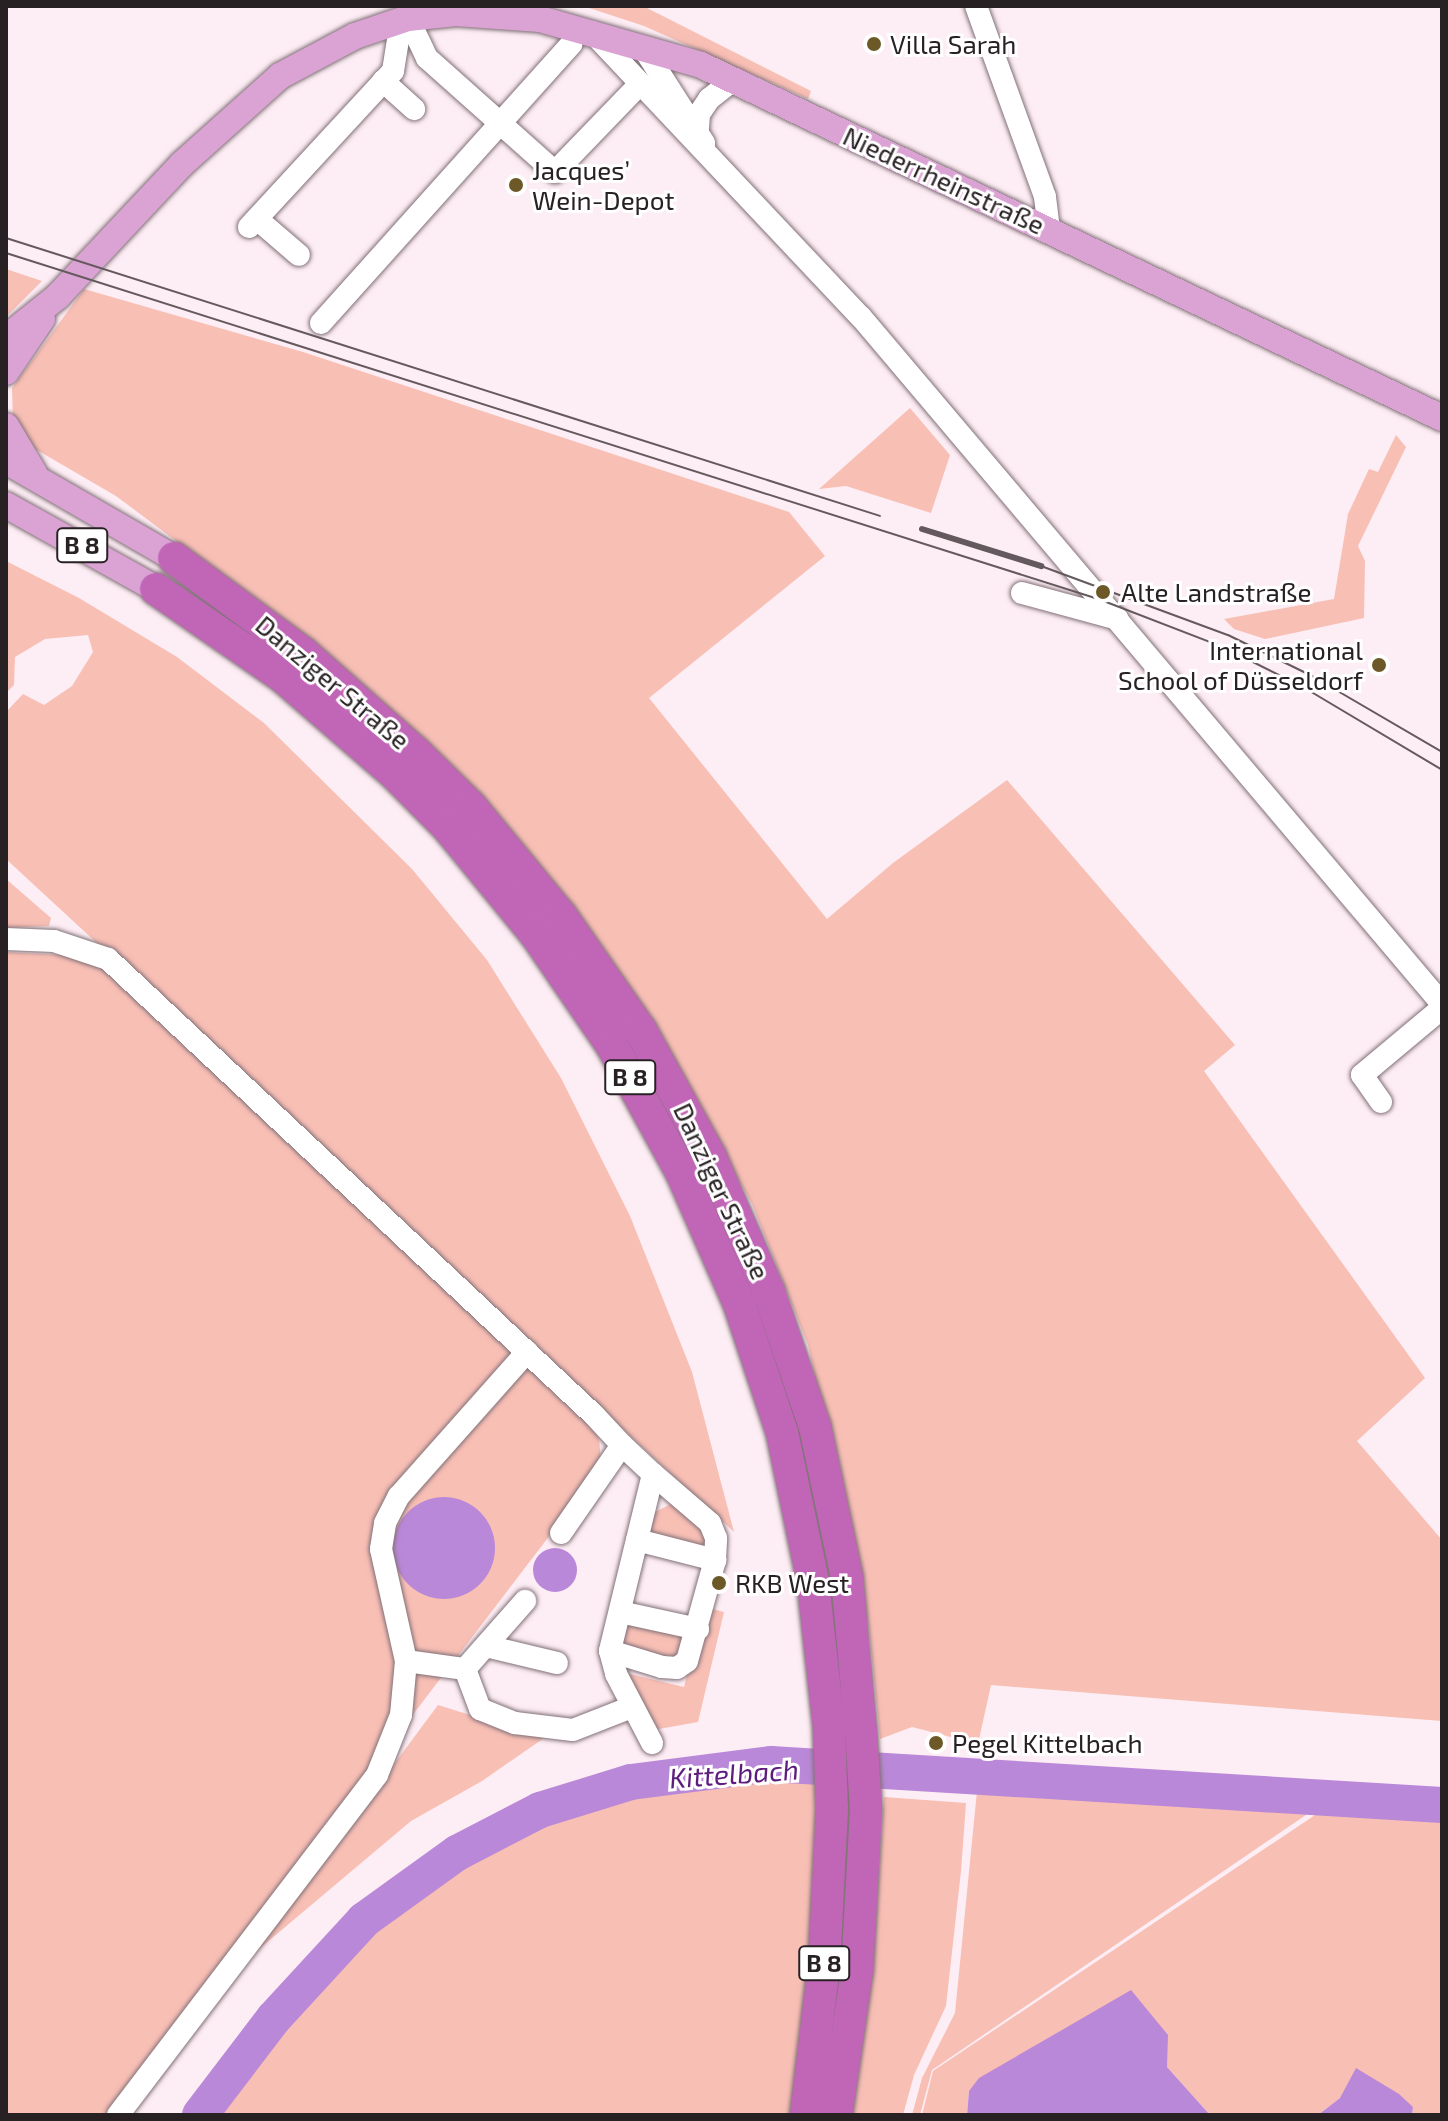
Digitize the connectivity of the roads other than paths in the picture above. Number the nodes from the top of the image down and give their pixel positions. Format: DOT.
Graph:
graph roads {
  1 [pos="976,6"];
  2 [pos="404,15"];
  3 [pos="581,37"];
  4 [pos="644,49"];
  5 [pos="733,80"];
  6 [pos="383,81"];
  7 [pos="639,85"];
  8 [pos="414,109"];
  9 [pos="499,123"];
  10 [pos="698,128"];
  11 [pos="710,159"];
  12 [pos="1049,229"];
  13 [pos="299,255"];
  14 [pos="58,296"];
  15 [pos="321,323"];
  16 [pos="6,338"];
  17 [pos="7,372"];
  18 [pos="1442,418"];
  19 [pos="6,426"];
  20 [pos="6,461"];
  21 [pos="36,476"];
  22 [pos="6,505"];
  23 [pos="174,558"];
  24 [pos="156,589"];
  25 [pos="1022,593"];
  26 [pos="1118,619"];
  27 [pos="6,939"];
  28 [pos="1442,1006"];
  29 [pos="1381,1102"];
  30 [pos="527,1352"];
  31 [pos="622,1445"];
  32 [pos="653,1474"];
  33 [pos="561,1533"];
  34 [pos="637,1540"];
  35 [pos="715,1560"];
  36 [pos="525,1601"];
  37 [pos="620,1612"];
  38 [pos="698,1629"];
  39 [pos="486,1646"];
  40 [pos="610,1651"];
  41 [pos="406,1661"];
  42 [pos="557,1663"];
  43 [pos="465,1669"];
  44 [pos="632,1707"];
  45 [pos="652,1743"];
  46 [pos="118,2115"];
  47 [pos="806,2115"];
  48 [pos="836,2115"];
  1 -- 12 [label="street"];
  2 -- 3 [label="main road, Niederrheinstraße"];
  2 -- 6 [label="street"];
  2 -- 9 [label="street"];
  2 -- 14 [label="main road"];
  3 -- 4 [label="main road, Niederrheinstraße"];
  3 -- 7 [label="street"];
  3 -- 9 [label="street"];
  4 -- 5 [label="main road, Niederrheinstraße"];
  4 -- 10 [label="street"];
  5 -- 10 [label="street"];
  5 -- 12 [label="main road, Niederrheinstraße"];
  6 -- 8 [label="street"];
  6 -- 13 [label="street"];
  7 -- 9 [label="street"];
  7 -- 11 [label="street"];
  9 -- 15 [label="street"];
  10 -- 11 [label="street"];
  11 -- 26 [label="street"];
  12 -- 18 [label="main road, Niederrheinstraße"];
  14 -- 16 [label="main road"];
  14 -- 17 [label="main road"];
  19 -- 21 [label="main road"];
  20 -- 21 [label="main road, Danziger Straße / B 8"];
  21 -- 23 [label="main road, Danziger Straße / B 8"];
  22 -- 24 [label="main road, Danziger Straße / B 8"];
  23 -- 48 [label="highway, Danziger Straße / B 8"];
  24 -- 47 [label="highway, Danziger Straße / B 8"];
  25 -- 26 [label="street"];
  26 -- 28 [label="street"];
  27 -- 30 [label="street"];
  28 -- 29 [label="street"];
  30 -- 31 [label="street"];
  30 -- 41 [label="street"];
  31 -- 32 [label="street"];
  31 -- 33 [label="street"];
  32 -- 34 [label="street"];
  32 -- 35 [label="street"];
  34 -- 35 [label="street"];
  34 -- 37 [label="street"];
  35 -- 38 [label="street"];
  36 -- 39 [label="street"];
  37 -- 38 [label="street"];
  37 -- 40 [label="street"];
  38 -- 40 [label="street"];
  39 -- 42 [label="street"];
  39 -- 43 [label="street"];
  40 -- 44 [label="street"];
  41 -- 43 [label="street"];
  41 -- 46 [label="street"];
  43 -- 44 [label="street"];
  44 -- 45 [label="street"];
}
